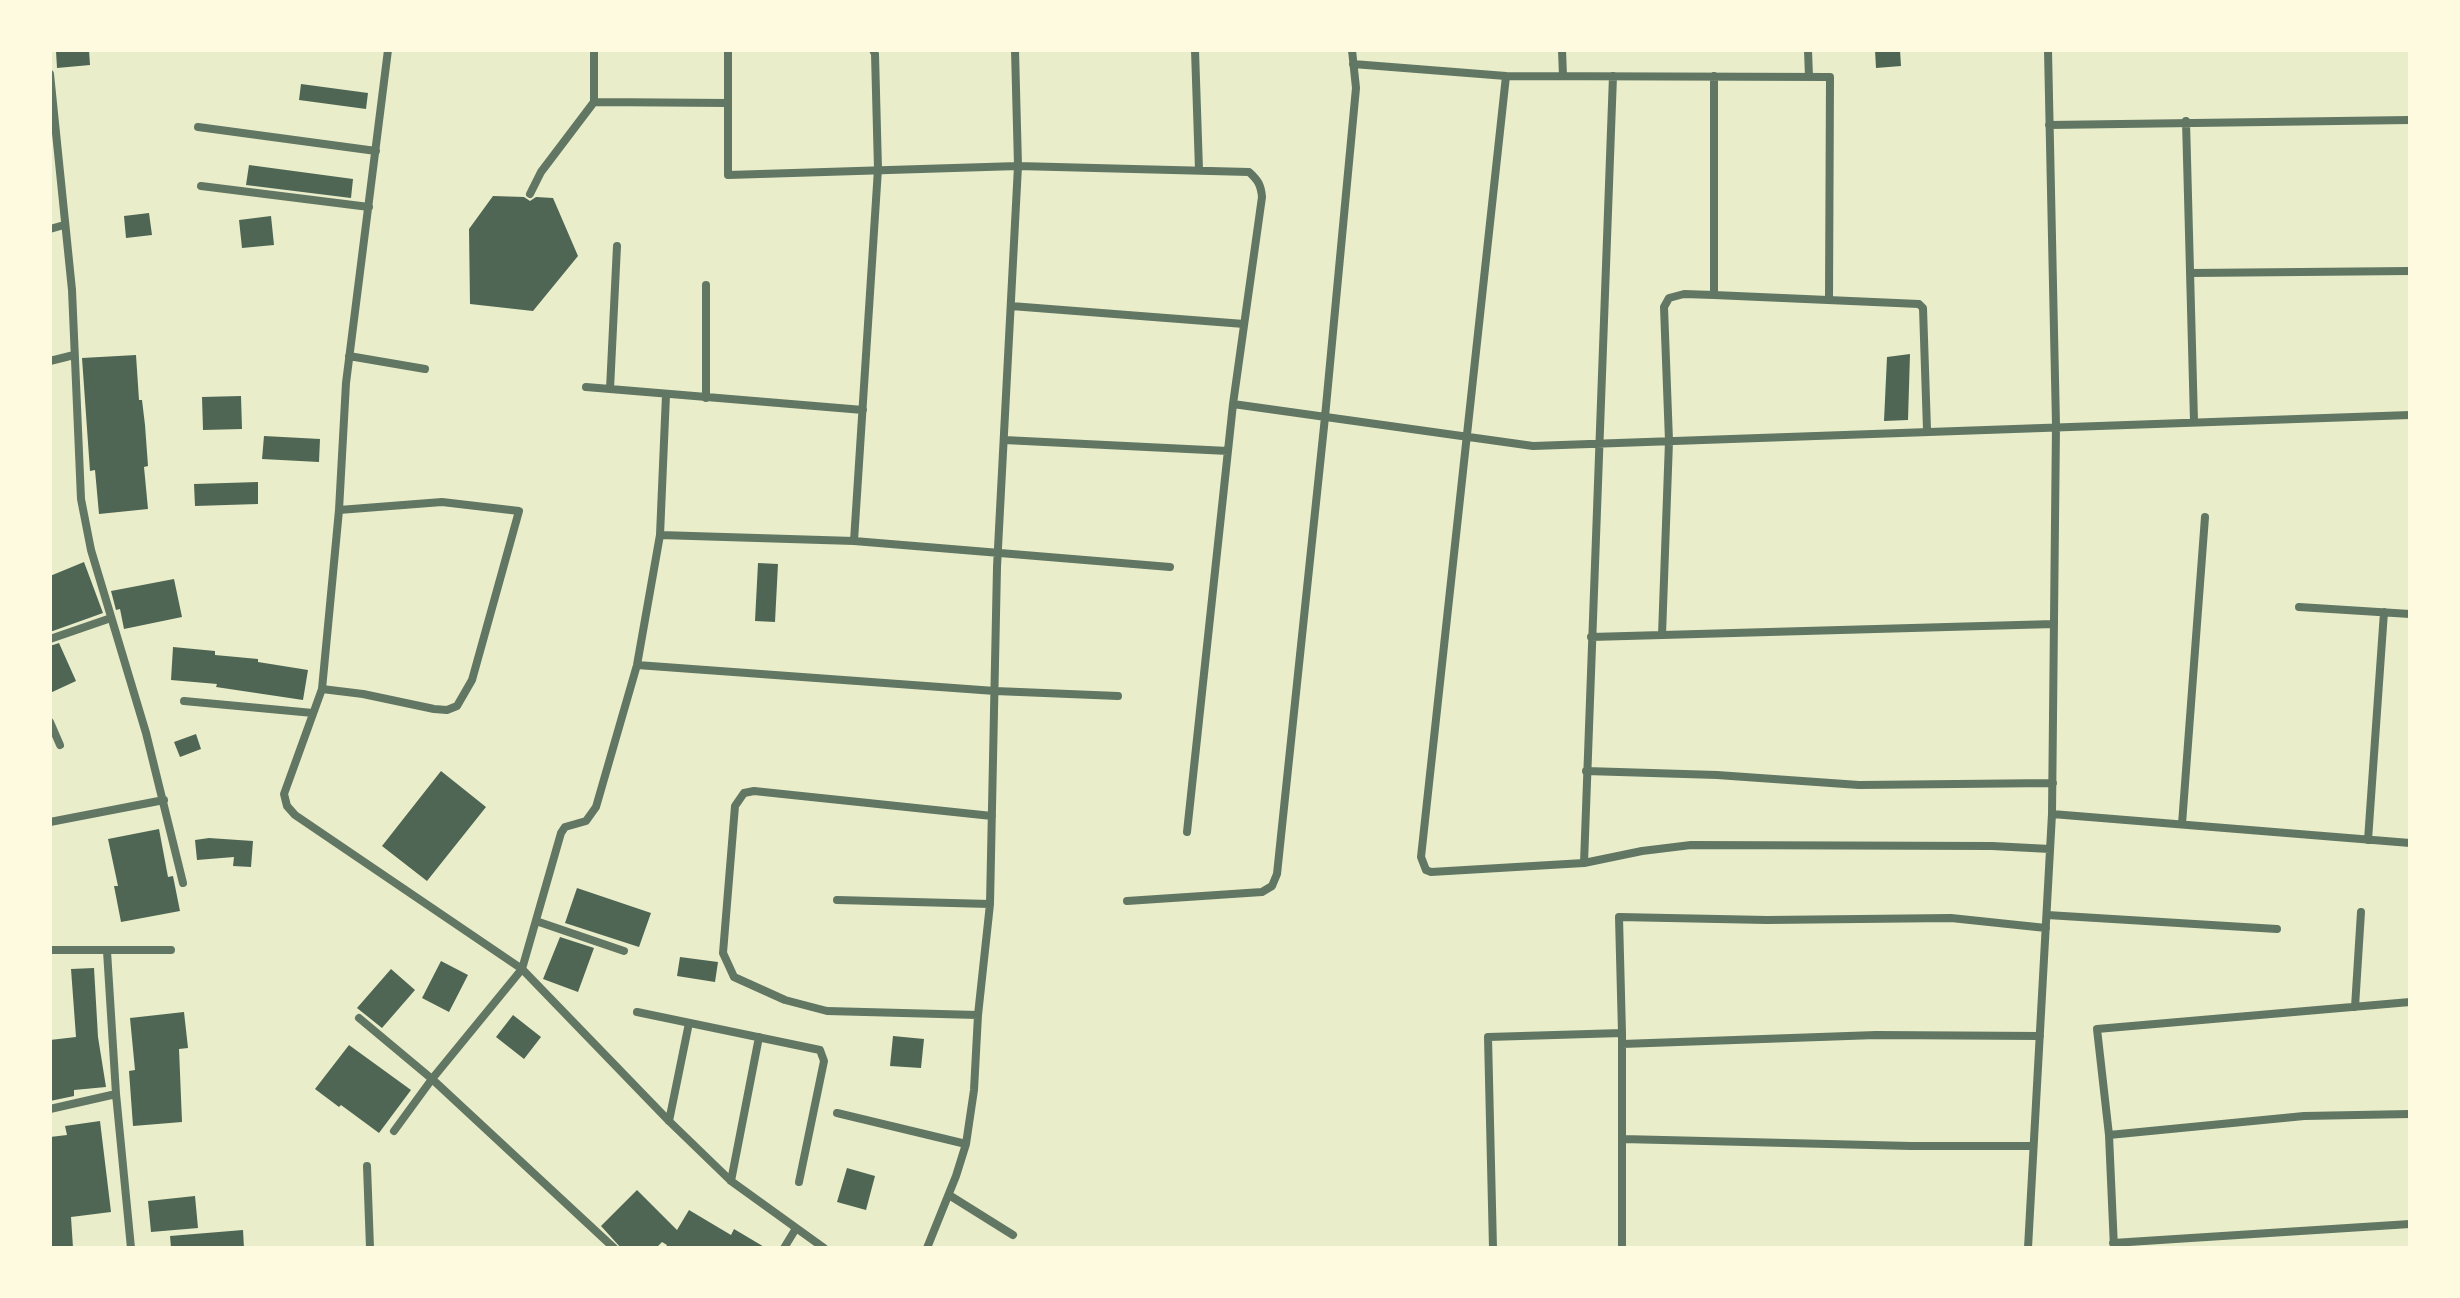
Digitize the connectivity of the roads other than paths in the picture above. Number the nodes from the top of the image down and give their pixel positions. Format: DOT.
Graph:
graph roads {
  1 [pos="388,50"];
  2 [pos="594,50"];
  3 [pos="728,50"];
  4 [pos="873,50"];
  5 [pos="1015,50"];
  6 [pos="1195,50"];
  7 [pos="1352,50"];
  8 [pos="1562,50"];
  9 [pos="1808,50"];
  10 [pos="2048,50"];
  11 [pos="1353,64"];
  12 [pos="50,74"];
  13 [pos="1506,76"];
  14 [pos="1563,76"];
  15 [pos="1613,76"];
  16 [pos="1714,76"];
  17 [pos="1809,77"];
  18 [pos="594,102"];
  19 [pos="728,103"];
  20 [pos="2410,120"];
  21 [pos="2186,121"];
  22 [pos="2049,125"];
  23 [pos="198,127"];
  24 [pos="376,151"];
  25 [pos="1018,166"];
  26 [pos="878,169"];
  27 [pos="1199,170"];
  28 [pos="201,186"];
  29 [pos="530,194"];
  30 [pos="369,207"];
  31 [pos="64,225"];
  32 [pos="50,229"];
  33 [pos="617,246"];
  34 [pos="2410,271"];
  35 [pos="2191,273"];
  36 [pos="706,285"];
  37 [pos="1714,295"];
  38 [pos="1829,299"];
  39 [pos="1011,306"];
  40 [pos="1244,324"];
  41 [pos="74,355"];
  42 [pos="349,356"];
  43 [pos="50,361"];
  44 [pos="425,369"];
  45 [pos="586,387"];
  46 [pos="610,389"];
  47 [pos="666,395"];
  48 [pos="706,398"];
  49 [pos="1233,404"];
  50 [pos="863,410"];
  51 [pos="2410,415"];
  52 [pos="1325,417"];
  53 [pos="2194,421"];
  54 [pos="2056,425"];
  55 [pos="1927,430"];
  56 [pos="1467,437"];
  57 [pos="1004,440"];
  58 [pos="1669,441"];
  59 [pos="1598,444"];
  60 [pos="1228,451"];
  61 [pos="339,510"];
  62 [pos="2205,517"];
  63 [pos="660,535"];
  64 [pos="854,541"];
  65 [pos="998,554"];
  66 [pos="1170,567"];
  67 [pos="2299,607"];
  68 [pos="2384,612"];
  69 [pos="2410,614"];
  70 [pos="111,618"];
  71 [pos="2054,624"];
  72 [pos="1662,635"];
  73 [pos="1591,637"];
  74 [pos="50,639"];
  75 [pos="637,665"];
  76 [pos="322,689"];
  77 [pos="995,691"];
  78 [pos="1118,696"];
  79 [pos="184,701"];
  80 [pos="313,713"];
  81 [pos="50,722"];
  82 [pos="60,745"];
  83 [pos="1586,771"];
  84 [pos="2053,783"];
  85 [pos="164,800"];
  86 [pos="2052,814"];
  87 [pos="992,816"];
  88 [pos="50,822"];
  89 [pos="2182,824"];
  90 [pos="1187,832"];
  91 [pos="2368,840"];
  92 [pos="2410,843"];
  93 [pos="2050,849"];
  94 [pos="1584,863"];
  95 [pos="183,883"];
  96 [pos="837,900"];
  97 [pos="1127,901"];
  98 [pos="990,904"];
  99 [pos="2361,912"];
  100 [pos="2047,915"];
  101 [pos="536,921"];
  102 [pos="2046,928"];
  103 [pos="2277,929"];
  104 [pos="50,950"];
  105 [pos="171,950"];
  106 [pos="107,951"];
  107 [pos="624,951"];
  108 [pos="522,969"];
  109 [pos="2410,1002"];
  110 [pos="2355,1007"];
  111 [pos="637,1012"];
  112 [pos="978,1015"];
  113 [pos="359,1018"];
  114 [pos="689,1023"];
  115 [pos="1622,1033"];
  116 [pos="2040,1036"];
  117 [pos="759,1037"];
  118 [pos="1622,1044"];
  119 [pos="432,1079"];
  120 [pos="116,1094"];
  121 [pos="50,1109"];
  122 [pos="837,1113"];
  123 [pos="2410,1114"];
  124 [pos="669,1121"];
  125 [pos="394,1131"];
  126 [pos="2109,1135"];
  127 [pos="1622,1139"];
  128 [pos="966,1144"];
  129 [pos="2033,1146"];
  130 [pos="367,1166"];
  131 [pos="731,1181"];
  132 [pos="799,1182"];
  133 [pos="949,1195"];
  134 [pos="2410,1224"];
  135 [pos="795,1230"];
  136 [pos="1013,1235"];
  137 [pos="2114,1245"];
  138 [pos="131,1248"];
  139 [pos="370,1248"];
  140 [pos="614,1248"];
  141 [pos="784,1248"];
  142 [pos="824,1248"];
  143 [pos="927,1248"];
  144 [pos="1493,1248"];
  145 [pos="1622,1248"];
  146 [pos="2028,1248"];
  1 -- 24 [label="street"];
  2 -- 18 [label="street"];
  3 -- 19 [label="street"];
  4 -- 26 [label="street"];
  5 -- 25 [label="street"];
  6 -- 27 [label="street"];
  7 -- 11 [label="street"];
  8 -- 14 [label="street"];
  9 -- 17 [label="street"];
  10 -- 22 [label="street"];
  11 -- 13 [label="street"];
  11 -- 52 [label="street"];
  12 -- 31 [label="street"];
  13 -- 14 [label="street"];
  13 -- 56 [label="street"];
  14 -- 15 [label="street"];
  15 -- 16 [label="street"];
  15 -- 59 [label="street"];
  16 -- 17 [label="street"];
  16 -- 37 [label="street"];
  17 -- 38 [label="street"];
  18 -- 19 [label="street"];
  18 -- 29 [label="street"];
  19 -- 26 [label="street"];
  20 -- 21 [label="street"];
  21 -- 22 [label="street"];
  21 -- 35 [label="street"];
  22 -- 54 [label="street"];
  23 -- 24 [label="street"];
  24 -- 30 [label="street"];
  25 -- 26 [label="street"];
  25 -- 27 [label="street"];
  25 -- 39 [label="street"];
  26 -- 50 [label="street"];
  27 -- 40 [label="street"];
  28 -- 30 [label="street"];
  30 -- 42 [label="street"];
  31 -- 32 [label="street"];
  31 -- 41 [label="street"];
  33 -- 46 [label="street"];
  34 -- 35 [label="street"];
  35 -- 53 [label="street"];
  36 -- 48 [label="street"];
  37 -- 38 [label="street"];
  37 -- 58 [label="street"];
  38 -- 55 [label="street"];
  39 -- 40 [label="street"];
  39 -- 57 [label="street"];
  40 -- 49 [label="street"];
  41 -- 43 [label="street"];
  41 -- 70 [label="street"];
  42 -- 44 [label="street"];
  42 -- 61 [label="street"];
  45 -- 46 [label="street"];
  46 -- 47 [label="street"];
  47 -- 48 [label="street"];
  47 -- 63 [label="street"];
  48 -- 50 [label="street"];
  49 -- 52 [label="street"];
  49 -- 60 [label="street"];
  50 -- 64 [label="street"];
  51 -- 53 [label="street"];
  52 -- 56 [label="street"];
  52 -- 97 [label="street"];
  53 -- 54 [label="street"];
  54 -- 55 [label="street"];
  54 -- 71 [label="street"];
  55 -- 58 [label="street"];
  56 -- 59 [label="street"];
  56 -- 94 [label="street"];
  57 -- 60 [label="street"];
  57 -- 65 [label="street"];
  58 -- 59 [label="street"];
  58 -- 72 [label="street"];
  59 -- 73 [label="street"];
  60 -- 90 [label="street"];
  61 -- 76 [label="street"];
  61 -- 76 [label="street"];
  62 -- 89 [label="street"];
  63 -- 64 [label="street"];
  63 -- 75 [label="street"];
  64 -- 65 [label="street"];
  65 -- 66 [label="street"];
  65 -- 77 [label="street"];
  67 -- 68 [label="street"];
  68 -- 69 [label="street"];
  68 -- 91 [label="street"];
  70 -- 74 [label="street"];
  70 -- 85 [label="street"];
  71 -- 72 [label="street"];
  71 -- 84 [label="street"];
  72 -- 73 [label="street"];
  73 -- 83 [label="street"];
  75 -- 77 [label="street"];
  75 -- 101 [label="street"];
  76 -- 80 [label="street"];
  77 -- 78 [label="street"];
  77 -- 87 [label="street"];
  79 -- 80 [label="street"];
  80 -- 108 [label="street"];
  81 -- 82 [label="street"];
  83 -- 84 [label="street"];
  83 -- 94 [label="street"];
  84 -- 86 [label="street"];
  85 -- 88 [label="street"];
  85 -- 95 [label="street"];
  86 -- 89 [label="street"];
  86 -- 93 [label="street"];
  87 -- 98 [label="street"];
  87 -- 112 [label="street"];
  89 -- 91 [label="street"];
  91 -- 92 [label="street"];
  93 -- 94 [label="street"];
  93 -- 100 [label="street"];
  96 -- 98 [label="street"];
  98 -- 112 [label="street"];
  99 -- 110 [label="street"];
  100 -- 102 [label="street"];
  100 -- 103 [label="street"];
  101 -- 107 [label="street"];
  101 -- 108 [label="street"];
  102 -- 115 [label="street"];
  102 -- 116 [label="street"];
  104 -- 106 [label="street"];
  105 -- 106 [label="street"];
  106 -- 120 [label="street"];
  108 -- 119 [label="street"];
  108 -- 124 [label="street"];
  109 -- 110 [label="street"];
  110 -- 126 [label="street"];
  111 -- 114 [label="street"];
  112 -- 128 [label="street"];
  113 -- 119 [label="street"];
  114 -- 117 [label="street"];
  114 -- 124 [label="street"];
  115 -- 118 [label="street"];
  115 -- 144 [label="street"];
  116 -- 118 [label="street"];
  116 -- 129 [label="street"];
  117 -- 131 [label="street"];
  117 -- 132 [label="street"];
  118 -- 127 [label="street"];
  119 -- 125 [label="street"];
  119 -- 140 [label="street"];
  120 -- 121 [label="street"];
  120 -- 138 [label="street"];
  122 -- 128 [label="street"];
  123 -- 126 [label="street"];
  124 -- 131 [label="street"];
  126 -- 137 [label="street"];
  127 -- 129 [label="street"];
  127 -- 145 [label="street"];
  128 -- 133 [label="street"];
  129 -- 146 [label="street"];
  130 -- 139 [label="street"];
  131 -- 135 [label="street"];
  133 -- 136 [label="street"];
  133 -- 143 [label="street"];
  134 -- 137 [label="street"];
  135 -- 141 [label="street"];
  135 -- 142 [label="street"];
}
